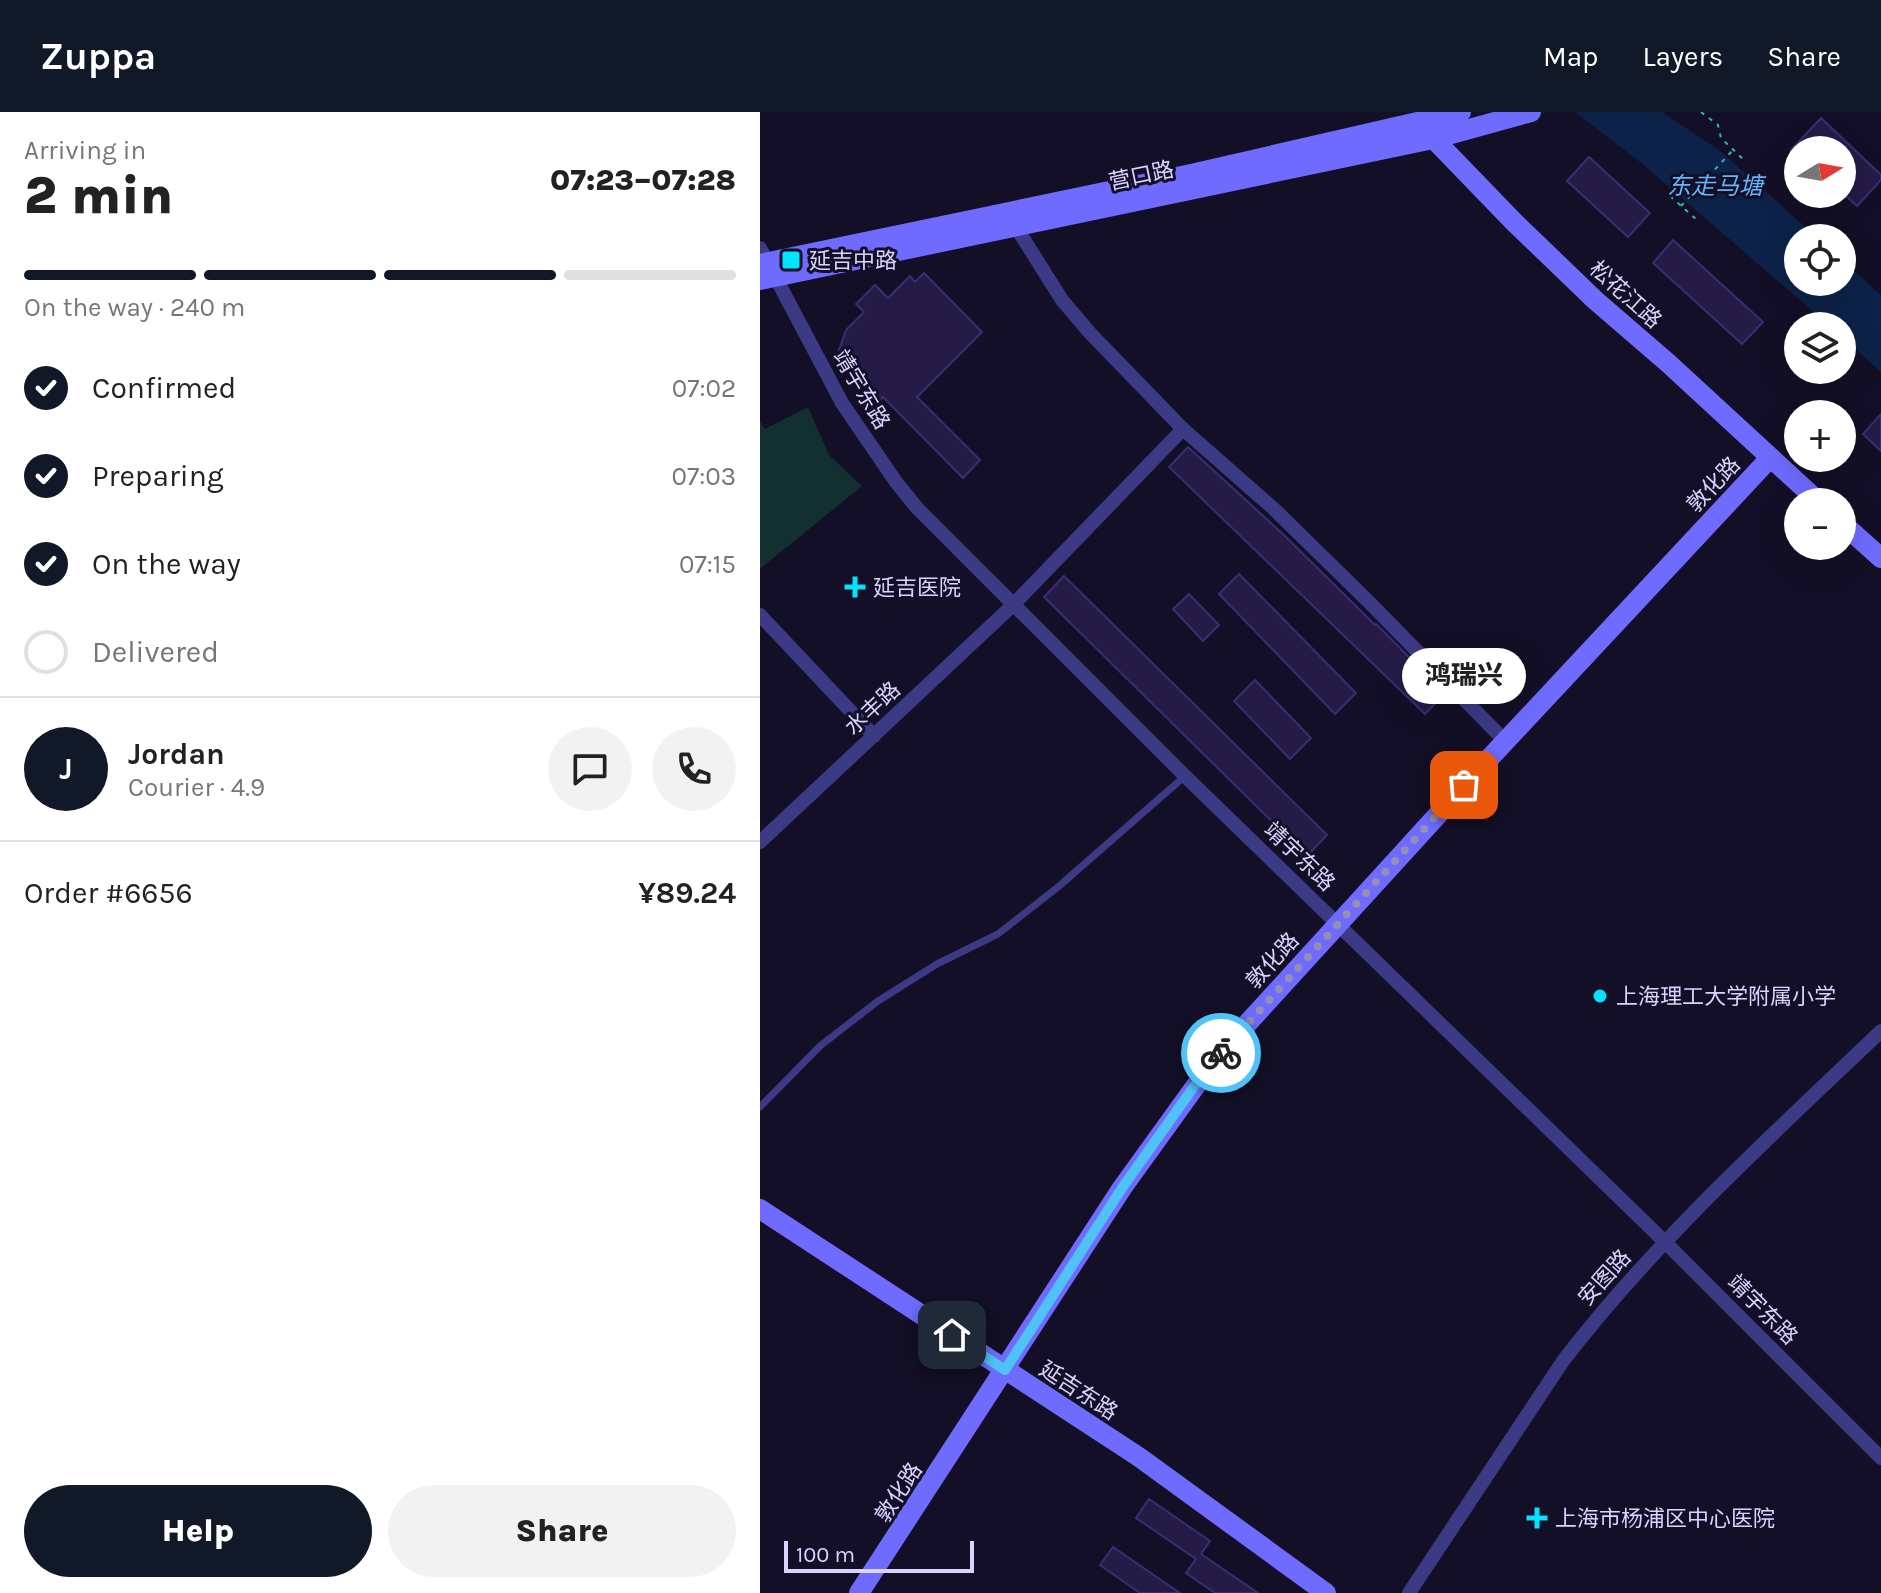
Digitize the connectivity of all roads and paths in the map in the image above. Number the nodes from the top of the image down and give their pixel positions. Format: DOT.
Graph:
graph roads {
  1 [pos="1461,112"];
  2 [pos="1531,112"];
  3 [pos="1701,112"];
  4 [pos="1414,116"];
  5 [pos="1433,139"];
  6 [pos="1733,150"];
  7 [pos="1746,162"];
  8 [pos="1670,196"];
  9 [pos="1681,206"];
  10 [pos="1696,219"];
  11 [pos="1016,227"];
  12 [pos="765,266"];
  13 [pos="1183,429"];
  14 [pos="1770,458"];
  15 [pos="1803,488"];
  16 [pos="1856,536"];
  17 [pos="1881,558"];
  18 [pos="1013,605"];
  19 [pos="760,615"];
  20 [pos="874,736"];
  21 [pos="1506,742"];
  22 [pos="1185,776"];
  23 [pos="760,842"];
  24 [pos="1338,923"];
  25 [pos="1881,1031"];
  26 [pos="760,1107"];
  27 [pos="760,1209"];
  28 [pos="1665,1242"];
  29 [pos="1005,1370"];
  30 [pos="1881,1458"];
  31 [pos="859,1593"];
  32 [pos="1326,1593"];
  33 [pos="1409,1593"];
  1 -- 4 [label="street, 营口路"];
  2 -- 5 [label="street, 营口路"];
  3 -- 6 [label="path"];
  4 -- 5 [label="street, 松花江路"];
  4 -- 12 [label="street, 营口路"];
  5 -- 11 [label="street, 营口路"];
  5 -- 14 [label="street, 松花江路"];
  6 -- 7 [label="path"];
  6 -- 9 [label="path"];
  8 -- 9 [label="path"];
  9 -- 10 [label="path"];
  11 -- 12 [label="street, 营口路"];
  11 -- 13 [label="street"];
  12 -- 18 [label="street, 靖宇东路"];
  13 -- 18 [label="street, 水丰路"];
  13 -- 21 [label="street"];
  14 -- 15 [label="street, 松花江路"];
  14 -- 21 [label="street, 敦化路"];
  16 -- 17 [label="street"];
  18 -- 20 [label="street, 水丰路"];
  18 -- 22 [label="street, 靖宇东路"];
  19 -- 20 [label="street"];
  20 -- 23 [label="street, 水丰路"];
  21 -- 24 [label="street, 敦化路"];
  22 -- 24 [label="street, 靖宇东路"];
  22 -- 26 [label="lane"];
  24 -- 28 [label="street, 靖宇东路"];
  24 -- 29 [label="street, 敦化路"];
  25 -- 28 [label="street, 安图路"];
  27 -- 29 [label="street, 延吉东路"];
  28 -- 30 [label="street, 靖宇东路"];
  28 -- 33 [label="street, 安图路"];
  29 -- 31 [label="street, 敦化路"];
  29 -- 32 [label="street, 延吉东路"];
}
